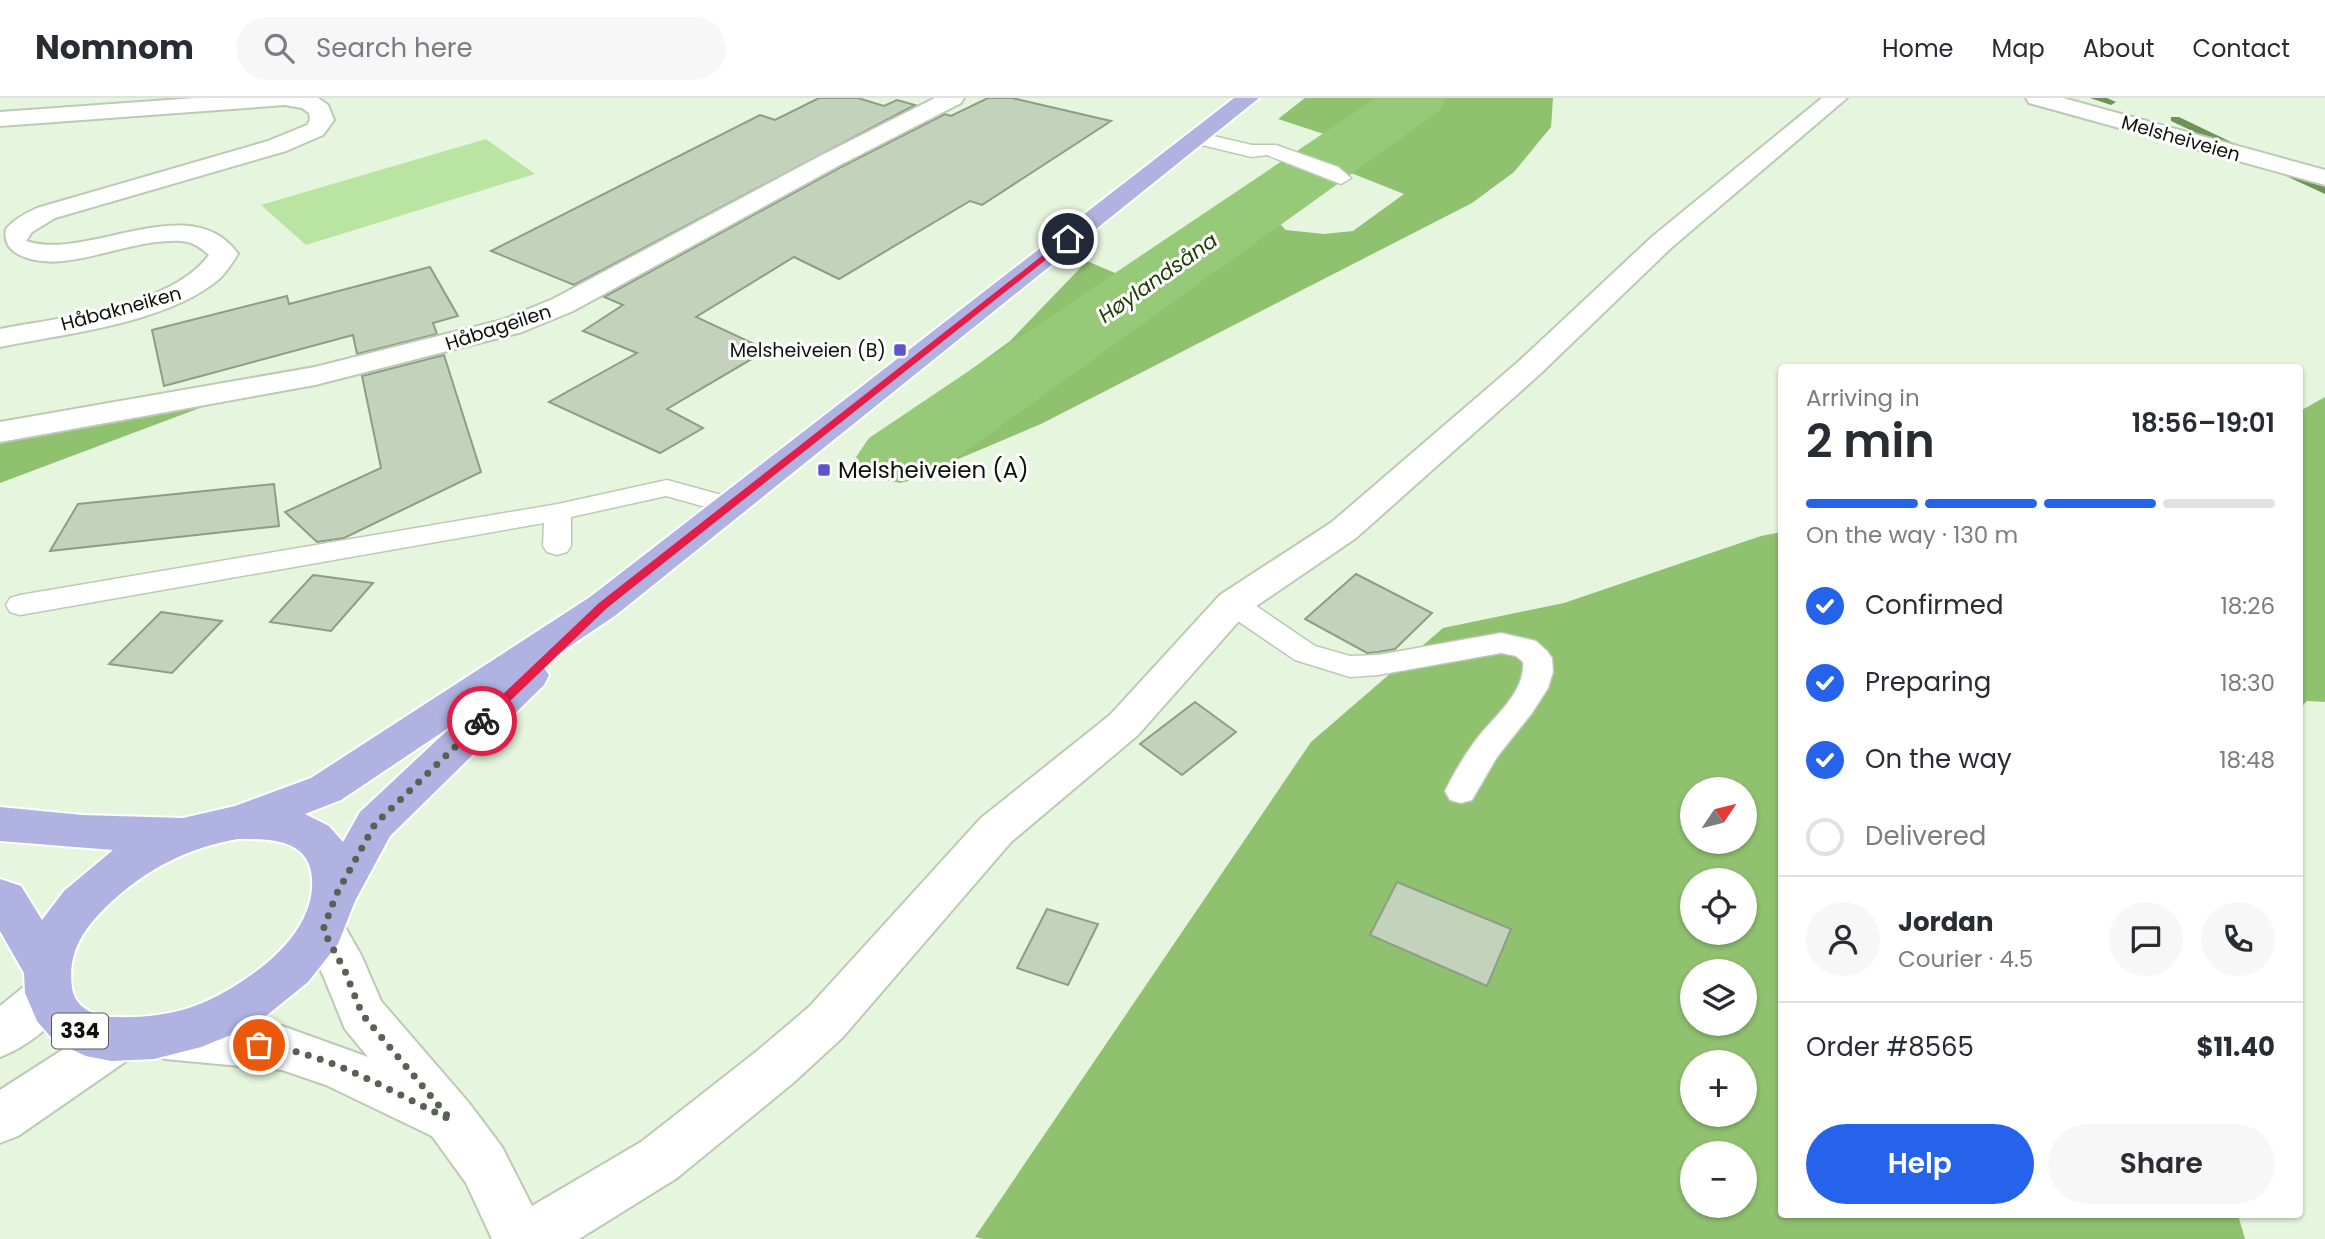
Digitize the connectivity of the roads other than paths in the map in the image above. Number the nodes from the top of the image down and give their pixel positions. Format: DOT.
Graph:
graph roads {
  1 [pos="953,98"];
  2 [pos="1248,98"];
  3 [pos="1836,98"];
  4 [pos="2037,98"];
  5 [pos="289,99"];
  6 [pos="0,119"];
  7 [pos="1196,138"];
  8 [pos="1336,174"];
  9 [pos="2325,178"];
  10 [pos="10,256"];
  11 [pos="0,338"];
  12 [pos="0,432"];
  13 [pos="731,506"];
  14 [pos="558,512"];
  15 [pos="558,546"];
  16 [pos="1233,604"];
  17 [pos="20,605"];
  18 [pos="603,606"];
  19 [pos="1461,791"];
  20 [pos="238,822"];
  21 [pos="0,824"];
  22 [pos="187,834"];
  23 [pos="0,897"];
  24 [pos="329,913"];
  25 [pos="47,982"];
  26 [pos="0,1035"];
  27 [pos="141,1038"];
  28 [pos="0,1118"];
  29 [pos="451,1120"];
  30 [pos="520,1239"];
  31 [pos="529,1239"];
  1 -- 12 [label="street, Håbageilen"];
  2 -- 7 [label="main road, 334"];
  3 -- 16 [label="street"];
  4 -- 9 [label="street, Melsheiveien"];
  5 -- 6 [label="street, Håbakneiken"];
  5 -- 10 [label="street, Håbakneiken"];
  7 -- 8 [label="lane"];
  7 -- 13 [label="main road, 334"];
  10 -- 11 [label="street, Håbakneiken"];
  13 -- 14 [label="lane"];
  13 -- 18 [label="main road, 334"];
  14 -- 15 [label="lane"];
  14 -- 17 [label="lane"];
  16 -- 19 [label="lane"];
  16 -- 31 [label="street"];
  18 -- 20 [label="main road, 334"];
  18 -- 24 [label="main road, 334"];
  20 -- 22 [label="main road, 334"];
  20 -- 24 [label="main road, 334"];
  21 -- 22 [label="main road, 334"];
  22 -- 25 [label="main road, 334"];
  23 -- 25 [label="main road, 334"];
  24 -- 27 [label="main road, 334"];
  24 -- 29 [label="street"];
  25 -- 26 [label="street"];
  25 -- 27 [label="main road, 334"];
  27 -- 28 [label="street"];
  27 -- 29 [label="street"];
  29 -- 30 [label="street"];
}
